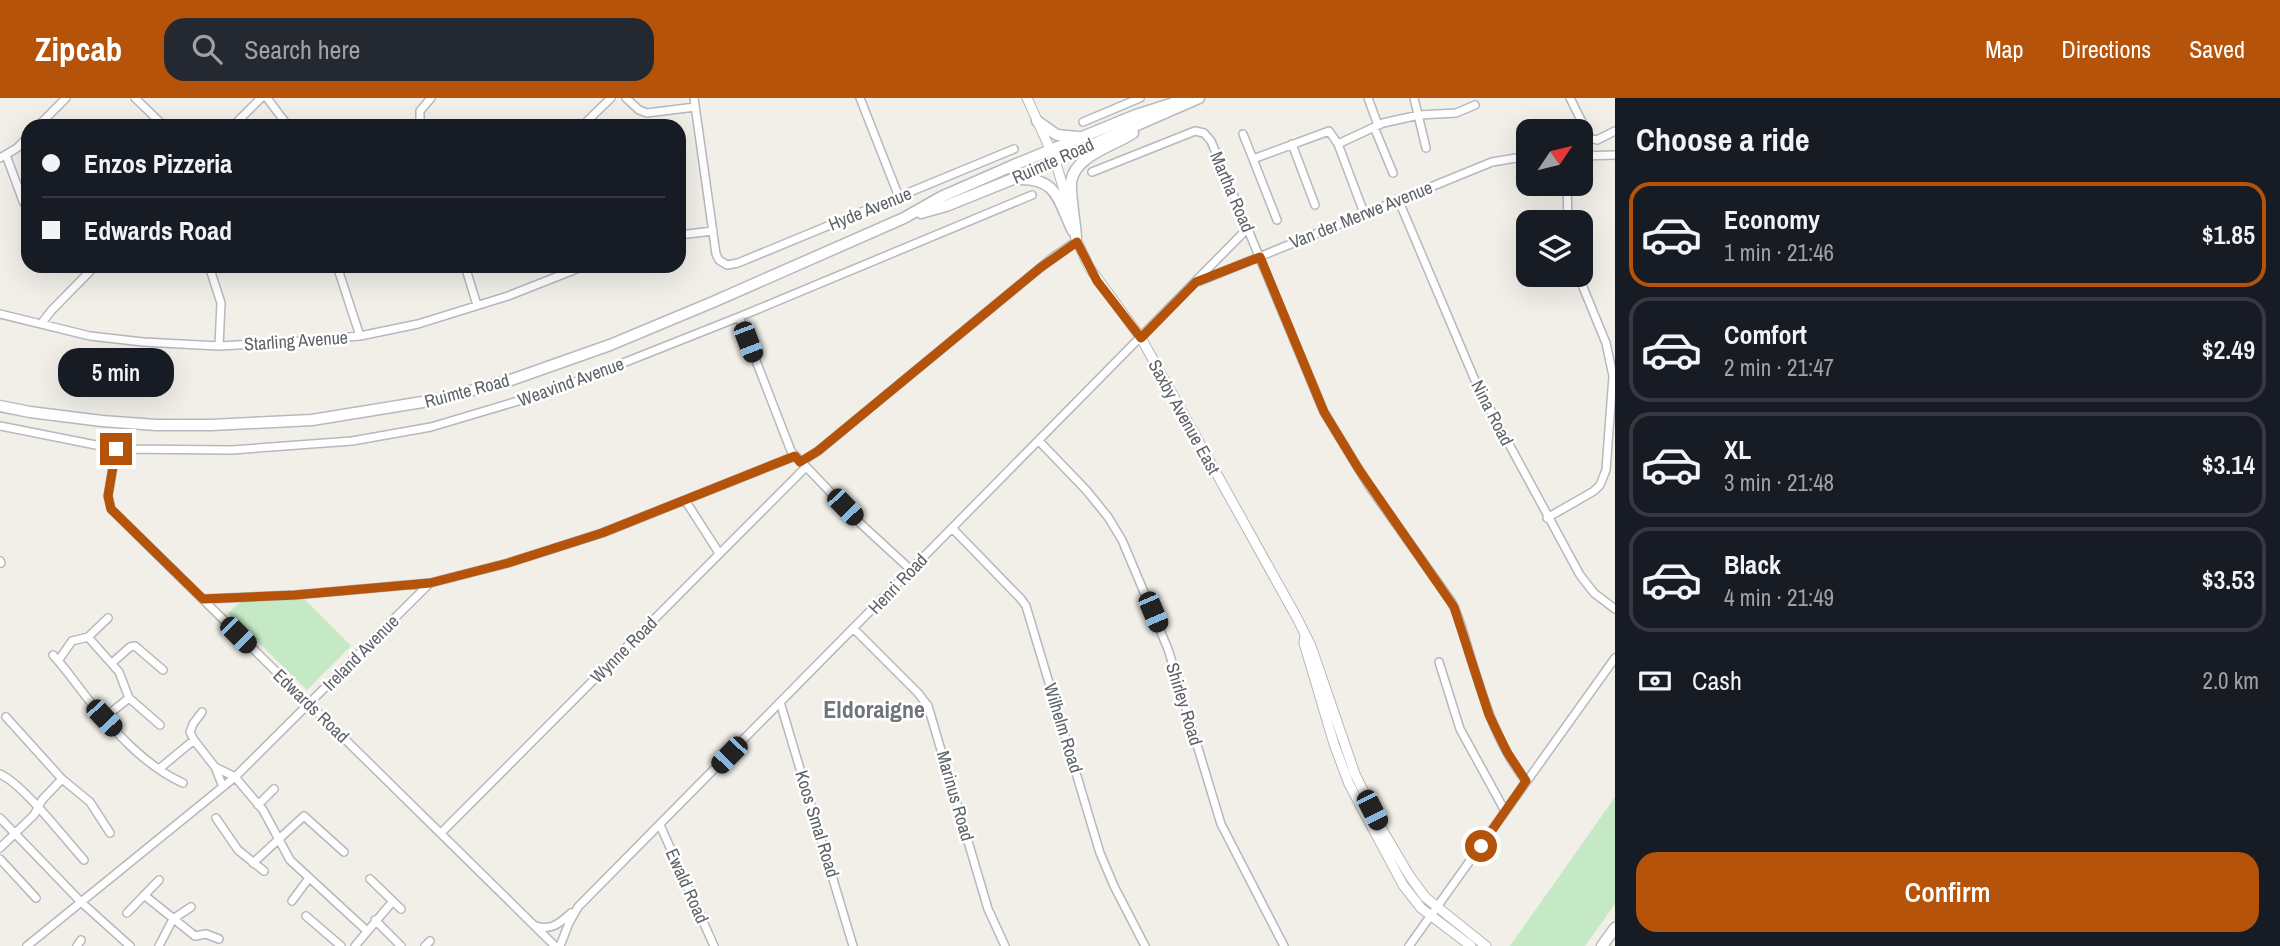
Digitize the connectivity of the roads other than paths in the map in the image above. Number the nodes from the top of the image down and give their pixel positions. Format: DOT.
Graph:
graph roads {
  1 [pos="66,98"];
  2 [pos="135,98"];
  3 [pos="261,98"];
  4 [pos="267,98"];
  5 [pos="431,98"];
  6 [pos="611,98"];
  7 [pos="626,98"];
  8 [pos="695,98"];
  9 [pos="860,98"];
  10 [pos="1027,98"];
  11 [pos="1140,98"];
  12 [pos="1189,98"];
  13 [pos="1199,98"];
  14 [pos="1368,98"];
  15 [pos="1414,98"];
  16 [pos="1570,98"];
  17 [pos="1475,105"];
  18 [pos="695,107"];
  19 [pos="1419,115"];
  20 [pos="45,119"];
  21 [pos="157,119"];
  22 [pos="240,119"];
  23 [pos="283,119"];
  24 [pos="420,119"];
  25 [pos="589,119"];
  26 [pos="1037,121"];
  27 [pos="1083,122"];
  28 [pos="1140,125"];
  29 [pos="1376,126"];
  30 [pos="1615,131"];
  31 [pos="1244,134"];
  32 [pos="1090,135"];
  33 [pos="21,142"];
  34 [pos="1292,144"];
  35 [pos="1338,144"];
  36 [pos="1426,148"];
  37 [pos="1014,149"];
  38 [pos="1053,155"];
  39 [pos="1615,155"];
  40 [pos="1593,156"];
  41 [pos="3,157"];
  42 [pos="1516,158"];
  43 [pos="1253,159"];
  44 [pos="1091,172"];
  45 [pos="1393,173"];
  46 [pos="1013,179"];
  47 [pos="1032,195"];
  48 [pos="21,197"];
  49 [pos="899,197"];
  50 [pos="1398,199"];
  51 [pos="1315,205"];
  52 [pos="1364,214"];
  53 [pos="904,218"];
  54 [pos="1277,220"];
  55 [pos="1248,228"];
  56 [pos="713,232"];
  57 [pos="686,234"];
  58 [pos="1076,239"];
  59 [pos="1260,257"];
  60 [pos="88,273"];
  61 [pos="211,273"];
  62 [pos="339,273"];
  63 [pos="467,273"];
  64 [pos="567,273"];
  65 [pos="1196,282"];
  66 [pos="1583,287"];
  67 [pos="477,304"];
  68 [pos="0,314"];
  69 [pos="739,317"];
  70 [pos="41,324"];
  71 [pos="360,336"];
  72 [pos="1141,338"];
  73 [pos="219,346"];
  74 [pos="0,408"];
  75 [pos="0,426"];
  76 [pos="1039,441"];
  77 [pos="116,449"];
  78 [pos="800,462"];
  79 [pos="685,500"];
  80 [pos="1547,518"];
  81 [pos="953,529"];
  82 [pos="719,553"];
  83 [pos="911,570"];
  84 [pos="430,583"];
  85 [pos="203,599"];
  86 [pos="1615,609"];
  87 [pos="108,618"];
  88 [pos="854,629"];
  89 [pos="88,637"];
  90 [pos="1615,658"];
  91 [pos="1439,662"];
  92 [pos="111,663"];
  93 [pos="163,670"];
  94 [pos="129,698"];
  95 [pos="780,702"];
  96 [pos="309,705"];
  97 [pos="202,712"];
  98 [pos="6,717"];
  99 [pos="104,718"];
  100 [pos="160,725"];
  101 [pos="194,740"];
  102 [pos="215,767"];
  103 [pos="159,769"];
  104 [pos="0,774"];
  105 [pos="235,777"];
  106 [pos="62,779"];
  107 [pos="1526,781"];
  108 [pos="183,783"];
  109 [pos="223,787"];
  110 [pos="274,789"];
  111 [pos="258,805"];
  112 [pos="37,808"];
  113 [pos="1505,811"];
  114 [pos="0,818"];
  115 [pos="216,818"];
  116 [pos="660,825"];
  117 [pos="441,833"];
  118 [pos="110,834"];
  119 [pos="15,835"];
  120 [pos="278,841"];
  121 [pos="0,848"];
  122 [pos="344,852"];
  123 [pos="0,859"];
  124 [pos="83,860"];
  125 [pos="253,863"];
  126 [pos="264,871"];
  127 [pos="309,878"];
  128 [pos="370,879"];
  129 [pos="159,880"];
  130 [pos="144,895"];
  131 [pos="36,898"];
  132 [pos="292,901"];
  133 [pos="393,901"];
  134 [pos="81,902"];
  135 [pos="191,907"];
  136 [pos="578,907"];
  137 [pos="401,909"];
  138 [pos="1434,911"];
  139 [pos="127,913"];
  140 [pos="306,916"];
  141 [pos="173,919"];
  142 [pos="375,920"];
  143 [pos="535,925"];
  144 [pos="1615,928"];
  145 [pos="366,931"];
  146 [pos="219,939"];
  147 [pos="27,946"];
  148 [pos="130,946"];
  149 [pos="159,946"];
  150 [pos="341,946"];
  151 [pos="355,946"];
  152 [pos="401,946"];
  153 [pos="555,946"];
  154 [pos="560,946"];
  155 [pos="714,946"];
  156 [pos="853,946"];
  157 [pos="1005,946"];
  158 [pos="1145,946"];
  159 [pos="1284,946"];
  160 [pos="1409,946"];
  161 [pos="1471,946"];
  162 [pos="1486,946"];
  163 [pos="1602,946"];
  1 -- 20 [label="street"];
  2 -- 21 [label="street"];
  3 -- 22 [label="street"];
  4 -- 23 [label="street"];
  5 -- 24 [label="street"];
  6 -- 25 [label="street"];
  7 -- 18 [label="street"];
  8 -- 18 [label="street"];
  9 -- 49 [label="street"];
  10 -- 26 [label="street, Saxby Avenue East"];
  11 -- 27 [label="street"];
  12 -- 32 [label="main road, Ruimte Road"];
  13 -- 28 [label="main road, Ruimte Road"];
  14 -- 29 [label="street"];
  15 -- 19 [label="street"];
  16 -- 30 [label="street"];
  17 -- 19 [label="street"];
  18 -- 56 [label="street"];
  19 -- 29 [label="street"];
  19 -- 36 [label="street"];
  26 -- 32 [label="main road"];
  26 -- 38 [label="street, Saxby Avenue East"];
  28 -- 38 [label="main road, Ruimte Road"];
  28 -- 58 [label="main road"];
  29 -- 35 [label="street"];
  29 -- 45 [label="street"];
  31 -- 43 [label="street"];
  32 -- 38 [label="main road, Ruimte Road"];
  33 -- 41 [label="street"];
  34 -- 35 [label="street"];
  34 -- 43 [label="street"];
  34 -- 51 [label="street"];
  35 -- 52 [label="street"];
  37 -- 49 [label="street, Hyde Avenue"];
  38 -- 46 [label="main road, Ruimte Road"];
  38 -- 53 [label="main road, Ruimte Road"];
  38 -- 58 [label="street, Saxby Avenue East"];
  39 -- 40 [label="street"];
  41 -- 48 [label="street"];
  42 -- 50 [label="street, Van der Merwe Avenue"];
  43 -- 54 [label="street"];
  44 -- 55 [label="street, Martha Road"];
  46 -- 53 [label="main road, Ruimte Road"];
  46 -- 58 [label="main road"];
  47 -- 69 [label="street, Weavind Avenue"];
  49 -- 56 [label="street, Hyde Avenue"];
  50 -- 52 [label="street, Van der Merwe Avenue"];
  50 -- 80 [label="street, Nina Road"];
  52 -- 59 [label="street, Van der Merwe Avenue"];
  53 -- 74 [label="main road, Ruimte Road"];
  55 -- 59 [label="street, Martha Road"];
  55 -- 65 [label="street, Henri Road"];
  56 -- 57 [label="street"];
  58 -- 72 [label="street, Saxby Avenue East"];
  58 -- 78 [label="street"];
  59 -- 65 [label="street, Van der Merwe Avenue"];
  59 -- 107 [label="street, Martha Road"];
  60 -- 70 [label="street"];
  61 -- 73 [label="street"];
  62 -- 71 [label="street"];
  63 -- 67 [label="street"];
  64 -- 67 [label="street, Starling Avenue"];
  65 -- 72 [label="street, Henri Road"];
  66 -- 80 [label="street"];
  67 -- 71 [label="street, Starling Avenue"];
  68 -- 70 [label="street, Starling Avenue"];
  69 -- 77 [label="street, Weavind Avenue"];
  69 -- 78 [label="street"];
  70 -- 73 [label="street, Starling Avenue"];
  71 -- 73 [label="street, Starling Avenue"];
  72 -- 76 [label="street, Henri Road"];
  72 -- 138 [label="street, Saxby Avenue East"];
  75 -- 77 [label="street, Weavind Avenue"];
  76 -- 81 [label="street, Henri Road"];
  76 -- 159 [label="street, Shirley Road"];
  77 -- 85 [label="street, Edwards Road"];
  78 -- 79 [label="street"];
  78 -- 82 [label="street, Wynne Road"];
  78 -- 83 [label="street"];
  79 -- 82 [label="street"];
  79 -- 84 [label="street"];
  80 -- 86 [label="street, Nina Road"];
  81 -- 83 [label="street, Henri Road"];
  81 -- 158 [label="street, Wilhelm Road"];
  82 -- 117 [label="street, Wynne Road"];
  83 -- 88 [label="street, Henri Road"];
  84 -- 85 [label="street"];
  84 -- 96 [label="street, Ireland Avenue"];
  85 -- 96 [label="street, Edwards Road"];
  87 -- 89 [label="street"];
  88 -- 95 [label="street, Henri Road"];
  88 -- 157 [label="street, Marinus Road"];
  89 -- 92 [label="street"];
  89 -- 99 [label="street"];
  90 -- 107 [label="street"];
  91 -- 113 [label="street"];
  92 -- 93 [label="street"];
  92 -- 94 [label="street"];
  94 -- 99 [label="street"];
  94 -- 100 [label="street"];
  95 -- 116 [label="street, Henri Road"];
  95 -- 156 [label="street, Koos Smal Road"];
  96 -- 105 [label="street, Ireland Avenue"];
  96 -- 117 [label="street, Edwards Road"];
  97 -- 101 [label="street"];
  98 -- 106 [label="street"];
  99 -- 103 [label="street"];
  101 -- 102 [label="street"];
  101 -- 103 [label="street"];
  102 -- 105 [label="street"];
  102 -- 109 [label="street"];
  103 -- 108 [label="street"];
  104 -- 112 [label="street"];
  105 -- 109 [label="street, Ireland Avenue"];
  105 -- 111 [label="street"];
  106 -- 112 [label="street"];
  106 -- 118 [label="street"];
  107 -- 113 [label="street"];
  109 -- 134 [label="street, Ireland Avenue"];
  110 -- 111 [label="street"];
  111 -- 120 [label="street"];
  112 -- 119 [label="street"];
  112 -- 124 [label="street"];
  113 -- 138 [label="street"];
  114 -- 119 [label="street"];
  115 -- 125 [label="street"];
  116 -- 136 [label="street, Henri Road"];
  116 -- 155 [label="street, Ewald Road"];
  117 -- 143 [label="street, Edwards Road"];
  119 -- 121 [label="street"];
  119 -- 134 [label="street"];
  120 -- 122 [label="street"];
  120 -- 125 [label="street"];
  120 -- 127 [label="street"];
  123 -- 131 [label="street"];
  125 -- 126 [label="street"];
  127 -- 132 [label="street"];
  127 -- 145 [label="street"];
  128 -- 133 [label="street"];
  129 -- 130 [label="street"];
  130 -- 139 [label="street"];
  130 -- 141 [label="street"];
  133 -- 137 [label="street"];
  133 -- 142 [label="street"];
  134 -- 147 [label="street, Ireland Avenue"];
  134 -- 148 [label="street"];
  135 -- 141 [label="street"];
  136 -- 143 [label="street"];
  136 -- 154 [label="street, Henri Road"];
  138 -- 160 [label="street"];
  138 -- 161 [label="street, Saxby Avenue East"];
  138 -- 162 [label="street, Saxby Avenue East"];
  140 -- 150 [label="street"];
  141 -- 146 [label="street"];
  141 -- 149 [label="street"];
  142 -- 145 [label="street"];
  142 -- 152 [label="street"];
  143 -- 153 [label="street, Edwards Road"];
  144 -- 163 [label="main road"];
  145 -- 151 [label="street"];
}
